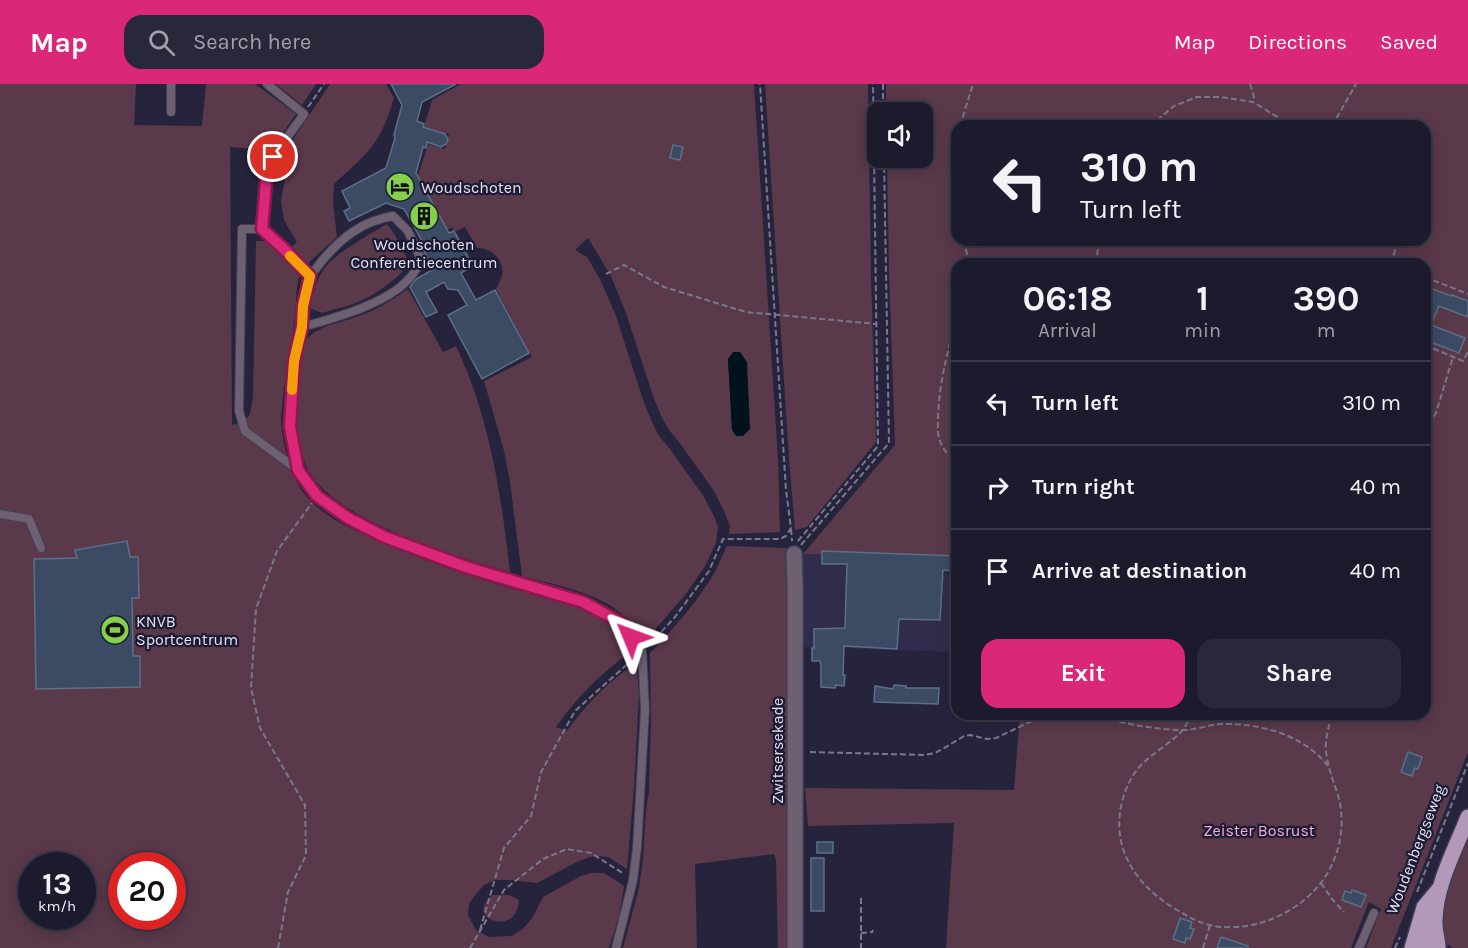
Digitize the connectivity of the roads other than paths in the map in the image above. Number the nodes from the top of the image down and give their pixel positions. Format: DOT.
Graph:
graph roads {
  1 [pos="171,84"];
  2 [pos="267,84"];
  3 [pos="171,112"];
  4 [pos="262,229"];
  5 [pos="310,276"];
  6 [pos="302,327"];
  7 [pos="298,470"];
  8 [pos="0,514"];
  9 [pos="41,548"];
  10 [pos="794,554"];
  11 [pos="1468,817"];
  12 [pos="1441,886"];
  13 [pos="1374,913"];
  14 [pos="1434,924"];
  15 [pos="615,948"];
  16 [pos="795,948"];
  17 [pos="1359,948"];
  18 [pos="1412,948"];
  19 [pos="1426,948"];
  20 [pos="1438,948"];
  1 -- 3 [label="lane"];
  2 -- 4 [label="lane"];
  4 -- 5 [label="lane"];
  4 -- 7 [label="lane"];
  5 -- 6 [label="lane"];
  5 -- 6 [label="lane"];
  6 -- 7 [label="lane"];
  7 -- 15 [label="lane"];
  8 -- 9 [label="lane"];
  10 -- 16 [label="street, Zwitsersekade"];
  11 -- 12 [label="main road"];
  12 -- 14 [label="main road"];
  12 -- 18 [label="main road"];
  13 -- 17 [label="lane"];
  14 -- 19 [label="main road"];
  14 -- 20 [label="main road"];
}
